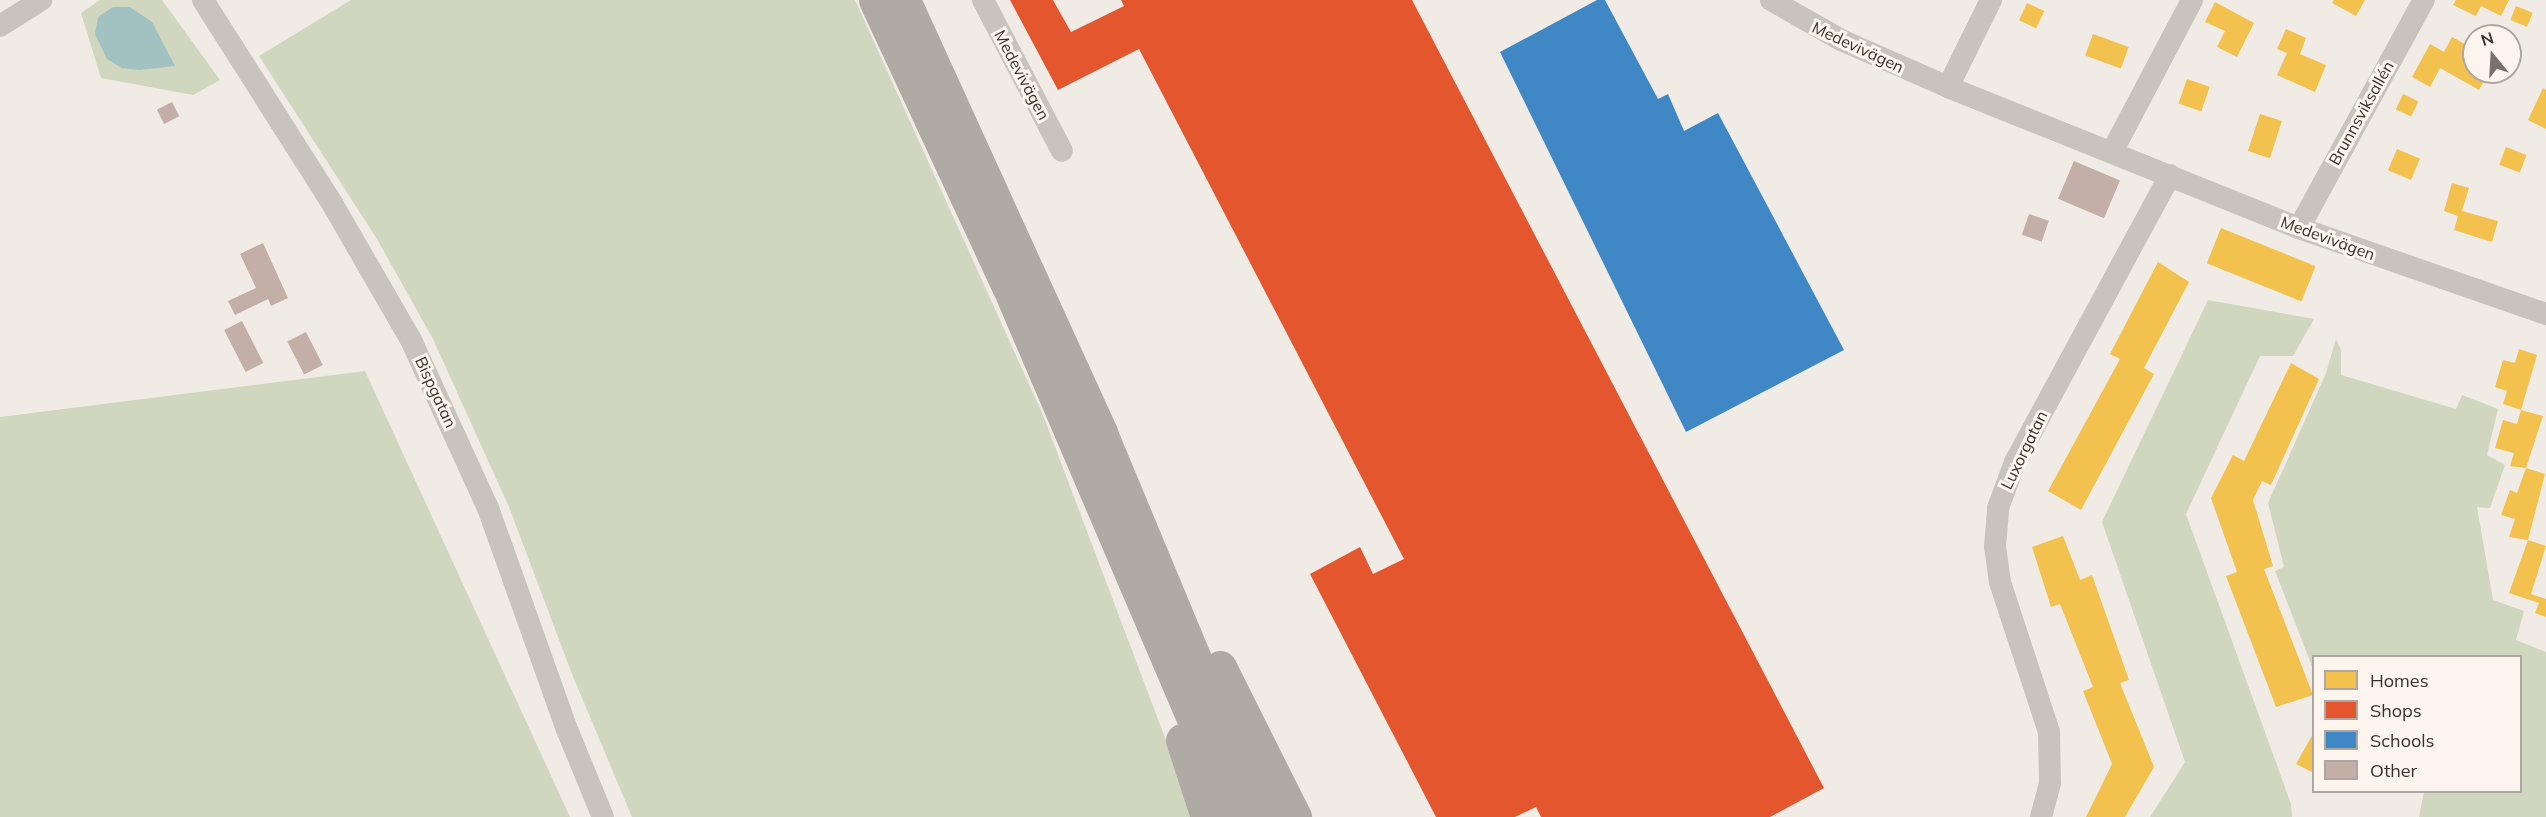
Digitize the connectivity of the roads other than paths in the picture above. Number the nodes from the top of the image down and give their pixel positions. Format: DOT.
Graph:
graph roads {
  1 [pos="41,0"];
  2 [pos="203,0"];
  3 [pos="875,0"];
  4 [pos="904,0"];
  5 [pos="983,0"];
  6 [pos="1771,0"];
  7 [pos="1991,0"];
  8 [pos="2192,0"];
  9 [pos="2424,0"];
  10 [pos="0,26"];
  11 [pos="1948,87"];
  12 [pos="1062,151"];
  13 [pos="2112,152"];
  14 [pos="2170,175"];
  15 [pos="2299,228"];
  16 [pos="2546,314"];
  17 [pos="1101,433"];
  18 [pos="1154,624"];
  19 [pos="603,817"];
  20 [pos="1207,817"];
  21 [pos="1235,817"];
  22 [pos="1261,817"];
  23 [pos="1295,817"];
  24 [pos="2041,817"];
  1 -- 10 [label="street"];
  2 -- 19 [label="street, Bispgatan"];
  3 -- 18 [label="highway"];
  4 -- 17 [label="highway"];
  5 -- 12 [label="street, Medevivägen"];
  6 -- 11 [label="street, Medevivägen"];
  7 -- 11 [label="street"];
  8 -- 13 [label="street"];
  9 -- 15 [label="street, Brunnsviksallén"];
  11 -- 13 [label="street, Medevivägen"];
  13 -- 14 [label="street, Medevivägen"];
  14 -- 15 [label="street, Medevivägen"];
  14 -- 24 [label="street, Luxorgatan"];
  15 -- 16 [label="street, Medevivägen"];
  17 -- 22 [label="highway"];
  17 -- 23 [label="highway"];
  18 -- 20 [label="highway"];
  18 -- 21 [label="highway"];
}
